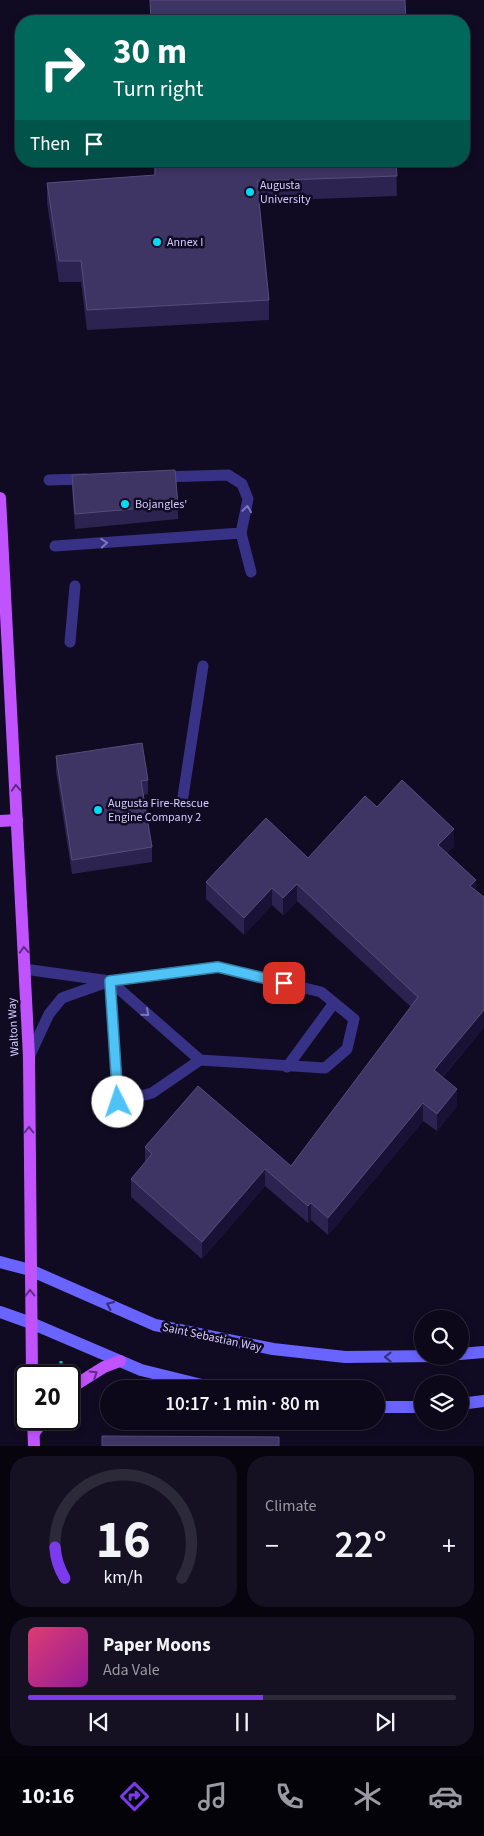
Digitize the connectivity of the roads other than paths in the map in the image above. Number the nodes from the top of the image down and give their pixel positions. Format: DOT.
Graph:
graph roads {
  1 [pos="148,477"];
  2 [pos="98,479"];
  3 [pos="49,480"];
  4 [pos="0,498"];
  5 [pos="241,533"];
  6 [pos="56,546"];
  7 [pos="251,572"];
  8 [pos="75,586"];
  9 [pos="70,642"];
  10 [pos="203,666"];
  11 [pos="182,803"];
  12 [pos="17,820"];
  13 [pos="0,821"];
  14 [pos="24,969"];
  15 [pos="110,981"];
  16 [pos="334,1002"];
  17 [pos="29,1057"];
  18 [pos="200,1060"];
  19 [pos="287,1067"];
  20 [pos="0,1262"];
  21 [pos="30,1270"];
  22 [pos="0,1312"];
  23 [pos="31,1323"];
  24 [pos="484,1352"];
  25 [pos="469,1353"];
  26 [pos="414,1356"];
  27 [pos="120,1361"];
  28 [pos="32,1365"];
  29 [pos="182,1380"];
  30 [pos="80,1382"];
  31 [pos="484,1402"];
  32 [pos="469,1403"];
  33 [pos="385,1407"];
  34 [pos="414,1407"];
  35 [pos="34,1432"];
  36 [pos="34,1446"];
  5 -- 1 [label="lane, one-way"];
  2 -- 3 [label="lane"];
  12 -- 4 [label="main road, Walton Way, one-way"];
  6 -- 5 [label="lane, one-way"];
  5 -- 7 [label="lane"];
  8 -- 9 [label="lane"];
  10 -- 11 [label="lane"];
  12 -- 13 [label="main road"];
  14 -- 12 [label="main road, Walton Way, one-way"];
  14 -- 15 [label="lane"];
  14 -- 17 [label="main road, Walton Way"];
  15 -- 16 [label="lane"];
  15 -- 17 [label="lane"];
  15 -- 18 [label="lane, one-way"];
  15 -- 18 [label="lane"];
  16 -- 19 [label="lane"];
  16 -- 19 [label="lane"];
  21 -- 17 [label="main road, Walton Way, one-way"];
  18 -- 19 [label="lane"];
  20 -- 21 [label="main road, Saint Sebastian Way"];
  23 -- 21 [label="main road, Walton Way, one-way"];
  26 -- 21 [label="main road, Saint Sebastian Way, one-way"];
  22 -- 23 [label="main road"];
  23 -- 27 [label="main road"];
  23 -- 28 [label="main road, Walton Way"];
  24 -- 25 [label="main road"];
  27 -- 29 [label="main road"];
  30 -- 27 [label="main road, one-way"];
  31 -- 32 [label="main road"];
  33 -- 34 [label="main road"];
  35 -- 36 [label="main road"];
}
